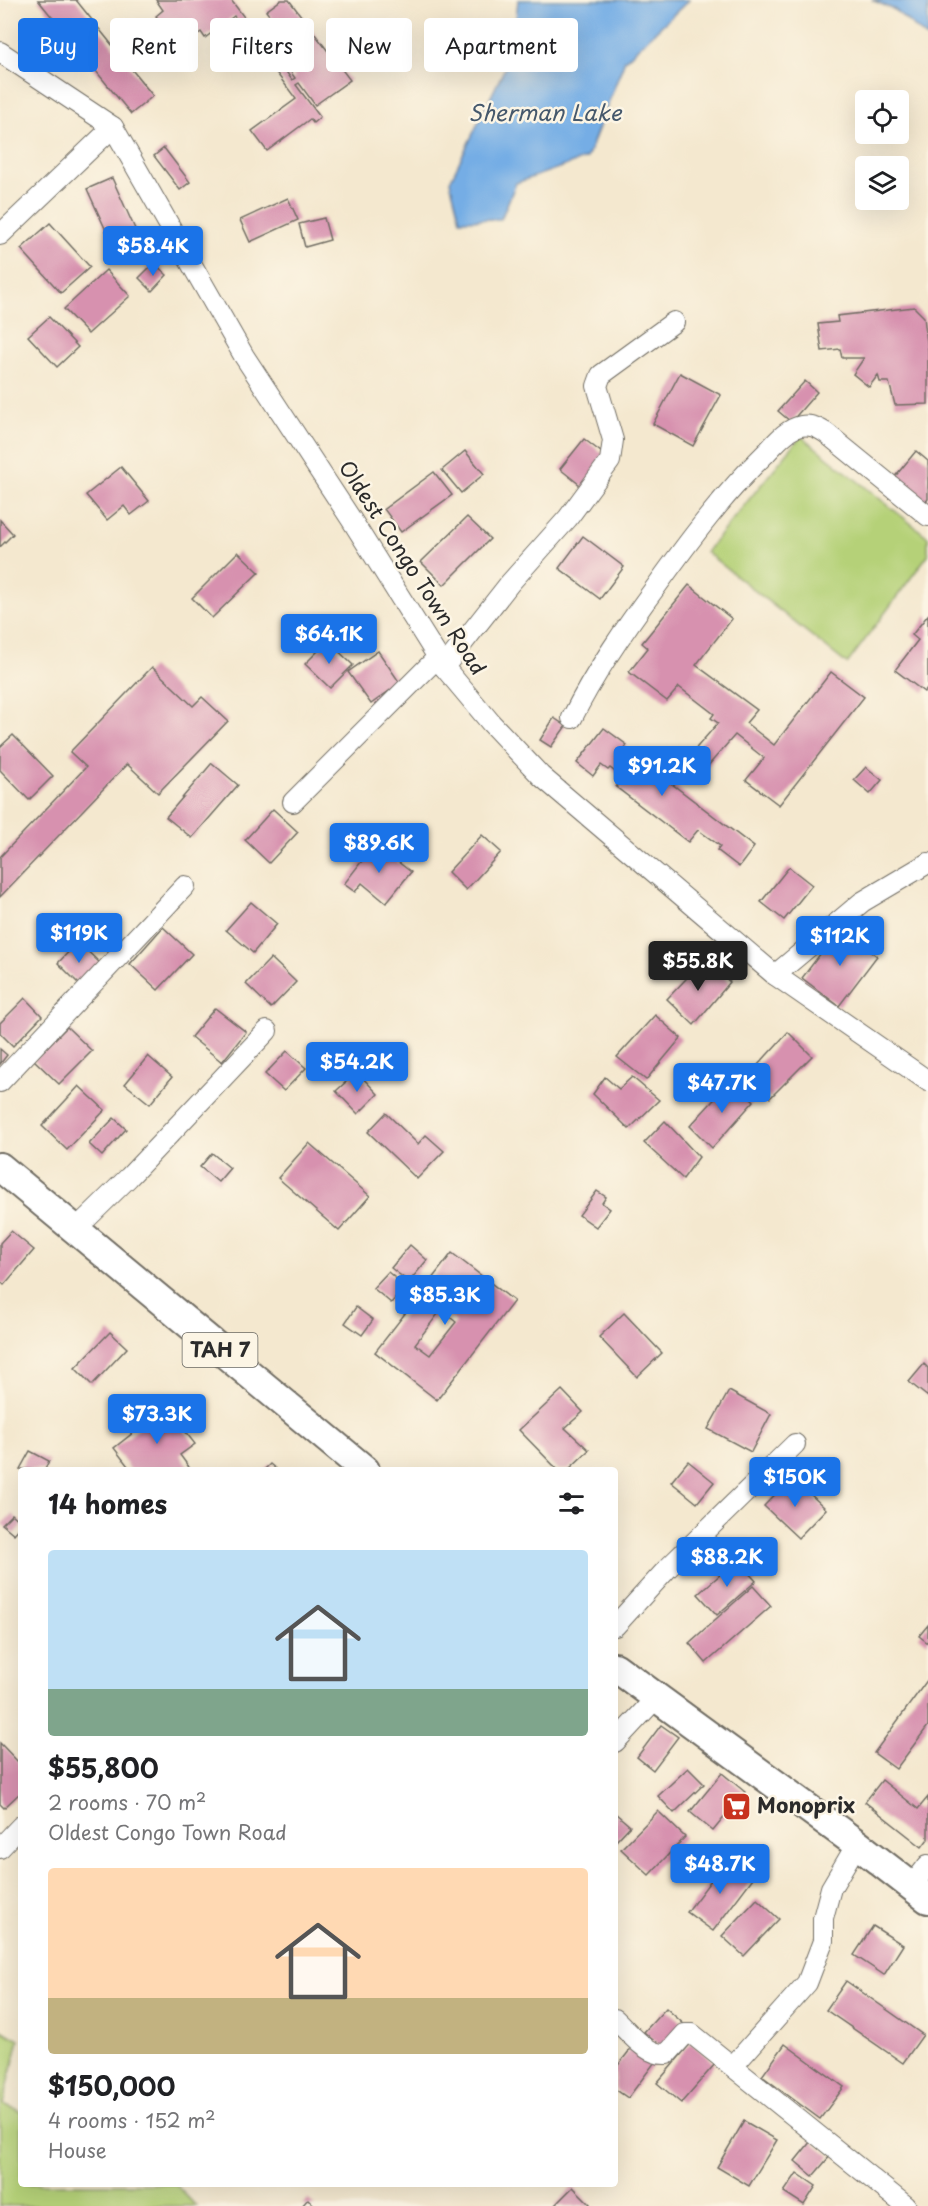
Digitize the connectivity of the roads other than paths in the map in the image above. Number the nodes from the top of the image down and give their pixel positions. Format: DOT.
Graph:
graph roads {
  1 [pos="0,52"];
  2 [pos="113,127"];
  3 [pos="0,235"];
  4 [pos="674,322"];
  5 [pos="928,516"];
  6 [pos="441,662"];
  7 [pos="572,718"];
  8 [pos="293,802"];
  9 [pos="928,863"];
  10 [pos="185,886"];
  11 [pos="774,975"];
  12 [pos="267,1031"];
  13 [pos="928,1081"];
  14 [pos="0,1082"];
  15 [pos="0,1167"];
  16 [pos="75,1230"];
  17 [pos="795,1444"];
  18 [pos="360,1467"];
  19 [pos="618,1623"];
  20 [pos="618,1669"];
  21 [pos="657,1697"];
  22 [pos="618,1739"];
  23 [pos="18,1829"];
  24 [pos="857,1844"];
  25 [pos="0,1848"];
  26 [pos="928,1865"];
  27 [pos="919,1893"];
  28 [pos="618,2022"];
  29 [pos="733,2066"];
  30 [pos="906,2206"];
  1 -- 2 [label="street, Oldest Congo Town Road"];
  2 -- 3 [label="street"];
  2 -- 6 [label="street, Oldest Congo Town Road"];
  4 -- 6 [label="street"];
  5 -- 7 [label="street"];
  6 -- 8 [label="street"];
  6 -- 11 [label="street, Oldest Congo Town Road"];
  9 -- 11 [label="street"];
  10 -- 14 [label="street"];
  11 -- 13 [label="street, Oldest Congo Town Road"];
  12 -- 16 [label="street"];
  15 -- 16 [label="highway, TAH 7"];
  16 -- 18 [label="highway, TAH 7"];
  17 -- 19 [label="street"];
  20 -- 21 [label="highway"];
  21 -- 22 [label="street"];
  21 -- 24 [label="highway"];
  23 -- 25 [label="street"];
  24 -- 27 [label="highway"];
  24 -- 29 [label="street"];
  26 -- 27 [label="street"];
  28 -- 29 [label="street"];
  29 -- 30 [label="street"];
}
